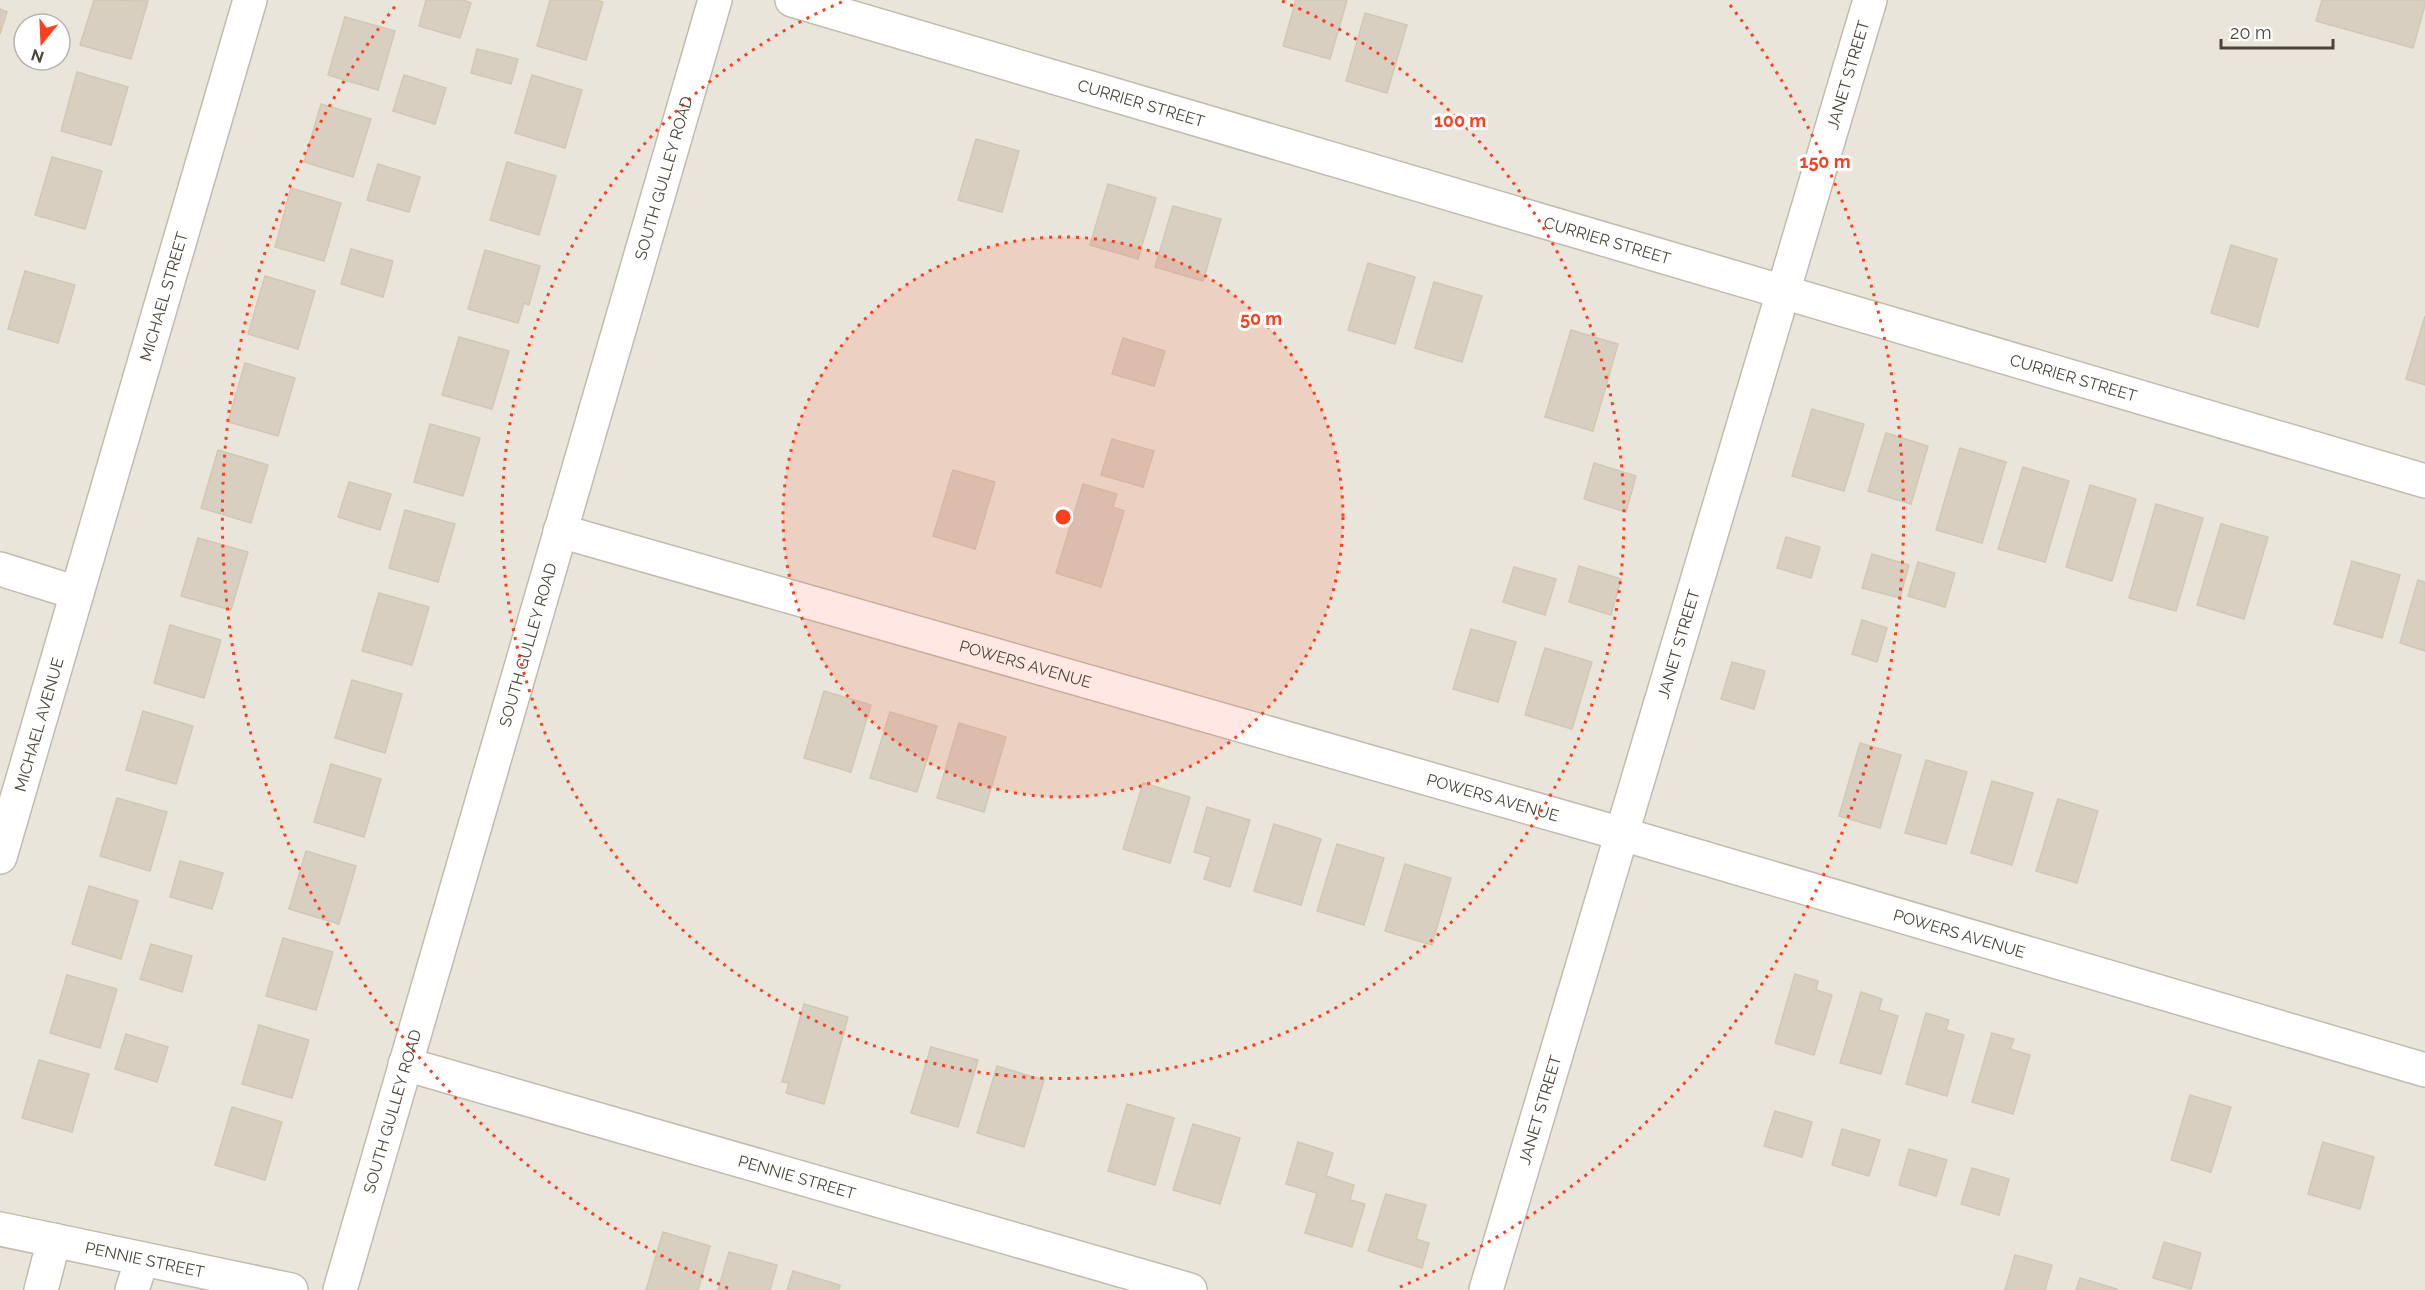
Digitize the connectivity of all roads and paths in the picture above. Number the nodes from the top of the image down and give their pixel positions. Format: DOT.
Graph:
graph roads {
  1 [pos="250,0"];
  2 [pos="715,0"];
  3 [pos="792,0"];
  4 [pos="1870,0"];
  5 [pos="1784,291"];
  6 [pos="2425,481"];
  7 [pos="560,531"];
  8 [pos="0,569"];
  9 [pos="77,593"];
  10 [pos="1623,834"];
  11 [pos="0,857"];
  12 [pos="405,1064"];
  13 [pos="2425,1070"];
  14 [pos="0,1229"];
  15 [pos="54,1240"];
  16 [pos="142,1259"];
  17 [pos="41,1290"];
  18 [pos="132,1290"];
  19 [pos="291,1290"];
  20 [pos="340,1290"];
  21 [pos="1190,1290"];
  22 [pos="1486,1290"];
  1 -- 9 [label="street, MICHAEL STREET"];
  2 -- 7 [label="street, SOUTH GULLEY ROAD"];
  3 -- 5 [label="street, CURRIER STREET"];
  4 -- 5 [label="street, JANET STREET"];
  5 -- 6 [label="street, CURRIER STREET"];
  5 -- 10 [label="street, JANET STREET"];
  7 -- 10 [label="street, POWERS AVENUE"];
  7 -- 12 [label="street, SOUTH GULLEY ROAD"];
  8 -- 9 [label="street"];
  9 -- 11 [label="street, MICHAEL AVENUE"];
  10 -- 13 [label="street, POWERS AVENUE"];
  10 -- 22 [label="street, JANET STREET"];
  12 -- 20 [label="street, SOUTH GULLEY ROAD"];
  12 -- 21 [label="street, PENNIE STREET"];
  14 -- 15 [label="street, PENNIE STREET"];
  15 -- 16 [label="street, PENNIE STREET"];
  15 -- 17 [label="street"];
  16 -- 18 [label="street"];
  16 -- 19 [label="street, PENNIE STREET"];
}
